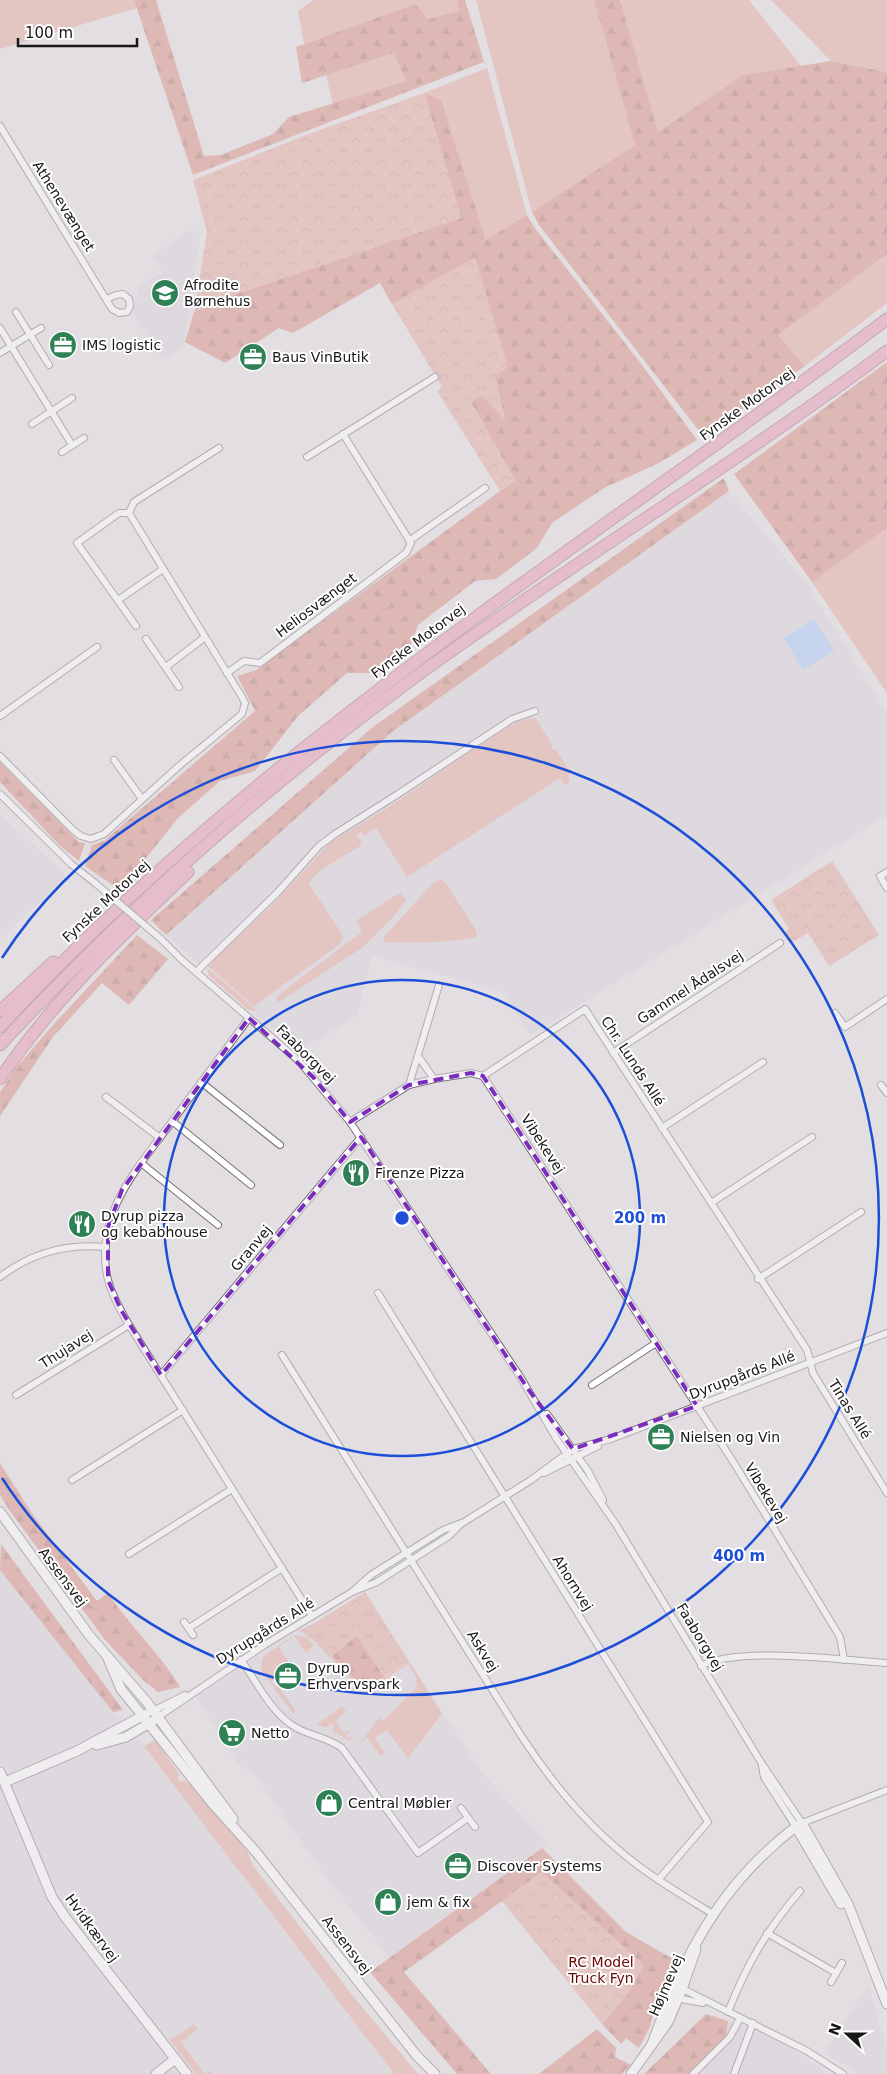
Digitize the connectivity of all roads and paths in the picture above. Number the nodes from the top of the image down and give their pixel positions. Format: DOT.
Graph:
graph roads {
  1 [pos="0,126"];
  2 [pos="107,299"];
  3 [pos="16,312"];
  4 [pos="887,319"];
  5 [pos="0,328"];
  6 [pos="41,328"];
  7 [pos="30,334"];
  8 [pos="11,346"];
  9 [pos="887,351"];
  10 [pos="0,353"];
  11 [pos="49,365"];
  12 [pos="435,376"];
  13 [pos="72,398"];
  14 [pos="52,411"];
  15 [pos="32,424"];
  16 [pos="343,434"];
  17 [pos="84,438"];
  18 [pos="72,445"];
  19 [pos="219,448"];
  20 [pos="62,452"];
  21 [pos="307,456"];
  22 [pos="485,488"];
  23 [pos="129,513"];
  24 [pos="409,541"];
  25 [pos="163,569"];
  26 [pos="118,600"];
  27 [pos="136,626"];
  28 [pos="205,637"];
  29 [pos="146,639"];
  30 [pos="98,647"];
  31 [pos="166,667"];
  32 [pos="227,673"];
  33 [pos="179,687"];
  34 [pos="535,711"];
  35 [pos="0,716"];
  36 [pos="0,756"];
  37 [pos="114,760"];
  38 [pos="0,794"];
  39 [pos="142,799"];
  40 [pos="243,814"];
  41 [pos="887,872"];
  42 [pos="887,888"];
  43 [pos="109,917"];
  44 [pos="780,943"];
  45 [pos="196,972"];
  46 [pos="439,986"];
  47 [pos="887,999"];
  48 [pos="0,1011"];
  49 [pos="835,1013"];
  50 [pos="249,1018"];
  51 [pos="0,1027"];
  52 [pos="0,1046"];
  53 [pos="613,1052"];
  54 [pos="418,1056"];
  55 [pos="763,1062"];
  56 [pos="483,1076"];
  57 [pos="434,1078"];
  58 [pos="0,1080"];
  59 [pos="201,1082"];
  60 [pos="409,1085"];
  61 [pos="881,1085"];
  62 [pos="887,1092"];
  63 [pos="106,1097"];
  64 [pos="172,1121"];
  65 [pos="350,1122"];
  66 [pos="662,1128"];
  67 [pos="361,1137"];
  68 [pos="812,1137"];
  69 [pos="160,1138"];
  70 [pos="280,1145"];
  71 [pos="141,1163"];
  72 [pos="251,1185"];
  73 [pos="711,1203"];
  74 [pos="861,1212"];
  75 [pos="218,1224"];
  76 [pos="106,1247"];
  77 [pos="0,1277"];
  78 [pos="758,1278"];
  79 [pos="378,1293"];
  80 [pos="129,1325"];
  81 [pos="887,1333"];
  82 [pos="656,1343"];
  83 [pos="282,1354"];
  84 [pos="810,1362"];
  85 [pos="161,1375"];
  86 [pos="592,1385"];
  87 [pos="16,1395"];
  88 [pos="697,1406"];
  89 [pos="183,1410"];
  90 [pos="605,1441"];
  91 [pos="570,1451"];
  92 [pos="575,1458"];
  93 [pos="72,1480"];
  94 [pos="531,1480"];
  95 [pos="232,1489"];
  96 [pos="887,1493"];
  97 [pos="504,1496"];
  98 [pos="0,1512"];
  99 [pos="464,1522"];
  100 [pos="407,1553"];
  101 [pos="129,1554"];
  102 [pos="411,1560"];
  103 [pos="282,1568"];
  104 [pos="352,1592"];
  105 [pos="312,1616"];
  106 [pos="184,1622"];
  107 [pos="188,1628"];
  108 [pos="193,1635"];
  109 [pos="106,1656"];
  110 [pos="241,1660"];
  111 [pos="844,1660"];
  112 [pos="887,1663"];
  113 [pos="701,1666"];
  114 [pos="155,1714"];
  115 [pos="145,1720"];
  116 [pos="0,1772"];
  117 [pos="5,1782"];
  118 [pos="887,1790"];
  119 [pos="461,1808"];
  120 [pos="468,1818"];
  121 [pos="475,1827"];
  122 [pos="800,1828"];
  123 [pos="256,1852"];
  124 [pos="658,1880"];
  125 [pos="800,1891"];
  126 [pos="713,1914"];
  127 [pos="767,1933"];
  128 [pos="842,1963"];
  129 [pos="836,1972"];
  130 [pos="831,1982"];
  131 [pos="678,1987"];
  132 [pos="674,1997"];
  133 [pos="887,2004"];
  134 [pos="712,2005"];
  135 [pos="728,2012"];
  136 [pos="740,2018"];
  137 [pos="753,2023"];
  138 [pos="417,2056"];
  139 [pos="175,2059"];
  140 [pos="156,2074"];
  141 [pos="187,2074"];
  142 [pos="429,2074"];
  143 [pos="435,2074"];
  144 [pos="631,2074"];
  145 [pos="693,2074"];
  146 [pos="734,2074"];
  147 [pos="843,2074"];
  1 -- 2 [label="street, Athenevænget"];
  3 -- 7 [label="street"];
  4 -- 43 [label="highway, Fynske Motorvej"];
  5 -- 8 [label="street"];
  6 -- 7 [label="street"];
  7 -- 8 [label="street"];
  7 -- 11 [label="street"];
  8 -- 10 [label="street"];
  8 -- 14 [label="street"];
  9 -- 40 [label="highway, Fynske Motorvej"];
  12 -- 16 [label="street"];
  13 -- 14 [label="street"];
  14 -- 15 [label="street"];
  14 -- 18 [label="street"];
  16 -- 21 [label="street"];
  16 -- 24 [label="street"];
  17 -- 18 [label="street"];
  18 -- 20 [label="street"];
  19 -- 23 [label="street"];
  22 -- 24 [label="street, Heliosvænget"];
  23 -- 25 [label="street"];
  23 -- 26 [label="street"];
  24 -- 32 [label="street, Heliosvænget"];
  25 -- 26 [label="street"];
  25 -- 28 [label="street"];
  26 -- 27 [label="street"];
  28 -- 31 [label="street"];
  28 -- 32 [label="street"];
  29 -- 31 [label="street"];
  30 -- 35 [label="street"];
  31 -- 33 [label="street"];
  32 -- 39 [label="street"];
  34 -- 45 [label="street"];
  36 -- 39 [label="street"];
  37 -- 39 [label="street"];
  38 -- 45 [label="street, Faaborgvej, bridge"];
  40 -- 52 [label="highway, Fynske Motorvej"];
  40 -- 58 [label="highway"];
  41 -- 42 [label="street"];
  43 -- 48 [label="highway"];
  43 -- 51 [label="highway, Fynske Motorvej"];
  44 -- 53 [label="street, Gammel Ådalsvej"];
  45 -- 50 [label="street, Faaborgvej"];
  46 -- 54 [label="street"];
  47 -- 49 [label="street"];
  50 -- 59 [label="street"];
  50 -- 65 [label="street, Faaborgvej"];
  53 -- 56 [label="street, Chr. Lunds Allé"];
  53 -- 66 [label="street, Chr. Lunds Allé"];
  54 -- 57 [label="street"];
  54 -- 60 [label="street"];
  55 -- 66 [label="street, Chr. Lunds Allé"];
  56 -- 57 [label="street"];
  56 -- 82 [label="street, Vibekevej"];
  57 -- 60 [label="street"];
  59 -- 64 [label="street"];
  59 -- 70 [label="street"];
  60 -- 65 [label="street"];
  61 -- 62 [label="street"];
  63 -- 69 [label="street"];
  64 -- 69 [label="street"];
  64 -- 72 [label="street"];
  65 -- 67 [label="street, Faaborgvej"];
  66 -- 73 [label="street, Chr. Lunds Allé"];
  67 -- 85 [label="street, Granvej"];
  67 -- 91 [label="street, Faaborgvej"];
  68 -- 73 [label="street"];
  69 -- 71 [label="street"];
  71 -- 75 [label="street"];
  71 -- 76 [label="street"];
  73 -- 78 [label="street, Chr. Lunds Allé"];
  74 -- 78 [label="street"];
  76 -- 77 [label="street"];
  76 -- 80 [label="street"];
  78 -- 84 [label="street, Chr. Lunds Allé"];
  79 -- 97 [label="street, Ahornvej"];
  80 -- 85 [label="street"];
  80 -- 87 [label="street, Thujavej"];
  81 -- 84 [label="street, Dyrupgårds Allé"];
  82 -- 86 [label="street"];
  82 -- 88 [label="street, Vibekevej"];
  83 -- 100 [label="street, Askvej"];
  84 -- 88 [label="street, Dyrupgårds Allé"];
  84 -- 96 [label="street, Tinas Allé"];
  85 -- 89 [label="street"];
  88 -- 90 [label="street, Dyrupgårds Allé"];
  88 -- 111 [label="street, Vibekevej"];
  89 -- 93 [label="street"];
  89 -- 95 [label="street"];
  90 -- 91 [label="street, Dyrupgårds Allé"];
  90 -- 92 [label="street, Dyrupgårds Allé"];
  91 -- 92 [label="street, Faaborgvej"];
  91 -- 94 [label="street, Dyrupgårds Allé"];
  92 -- 94 [label="street, Dyrupgårds Allé"];
  92 -- 113 [label="street, Faaborgvej"];
  94 -- 97 [label="street, Dyrupgårds Allé"];
  95 -- 101 [label="street"];
  95 -- 103 [label="street"];
  97 -- 99 [label="street, Dyrupgårds Allé"];
  97 -- 124 [label="street, Ahornvej"];
  98 -- 109 [label="street, Assensvej"];
  99 -- 100 [label="street, Dyrupgårds Allé"];
  99 -- 102 [label="street, Dyrupgårds Allé"];
  100 -- 102 [label="street, Askvej"];
  100 -- 104 [label="street, Dyrupgårds Allé"];
  102 -- 104 [label="street, Dyrupgårds Allé"];
  102 -- 124 [label="street, Askvej"];
  103 -- 105 [label="street"];
  103 -- 107 [label="street"];
  104 -- 105 [label="street, Dyrupgårds Allé"];
  105 -- 110 [label="street, Dyrupgårds Allé"];
  106 -- 107 [label="street"];
  107 -- 108 [label="street"];
  109 -- 114 [label="street, Assensvej"];
  109 -- 115 [label="street, Assensvej"];
  110 -- 114 [label="street, Dyrupgårds Allé"];
  110 -- 120 [label="street"];
  111 -- 112 [label="street"];
  111 -- 113 [label="street"];
  113 -- 122 [label="street, Faaborgvej"];
  114 -- 115 [label="street"];
  114 -- 123 [label="street, Assensvej"];
  115 -- 117 [label="street"];
  115 -- 123 [label="street, Assensvej"];
  116 -- 117 [label="street, Hvidkærvej"];
  117 -- 139 [label="street, Hvidkærvej"];
  118 -- 122 [label="street, Højmevej"];
  119 -- 120 [label="street"];
  120 -- 121 [label="street"];
  122 -- 126 [label="street, Højmevej"];
  122 -- 133 [label="street, Faaborgvej"];
  123 -- 138 [label="street, Assensvej"];
  124 -- 126 [label="street, Askvej"];
  125 -- 127 [label="street"];
  126 -- 131 [label="street, Højmevej"];
  127 -- 129 [label="street"];
  127 -- 135 [label="street"];
  128 -- 129 [label="street"];
  129 -- 130 [label="street"];
  131 -- 132 [label="street, Højmevej"];
  131 -- 134 [label="street"];
  132 -- 134 [label="street"];
  132 -- 144 [label="street, Højmevej"];
  134 -- 135 [label="street"];
  135 -- 136 [label="street"];
  136 -- 137 [label="street"];
  136 -- 145 [label="street"];
  137 -- 146 [label="street"];
  137 -- 147 [label="street"];
  138 -- 142 [label="street, Assensvej"];
  138 -- 143 [label="street, Assensvej"];
  139 -- 140 [label="street"];
  139 -- 141 [label="street, Hvidkærvej"];
}
